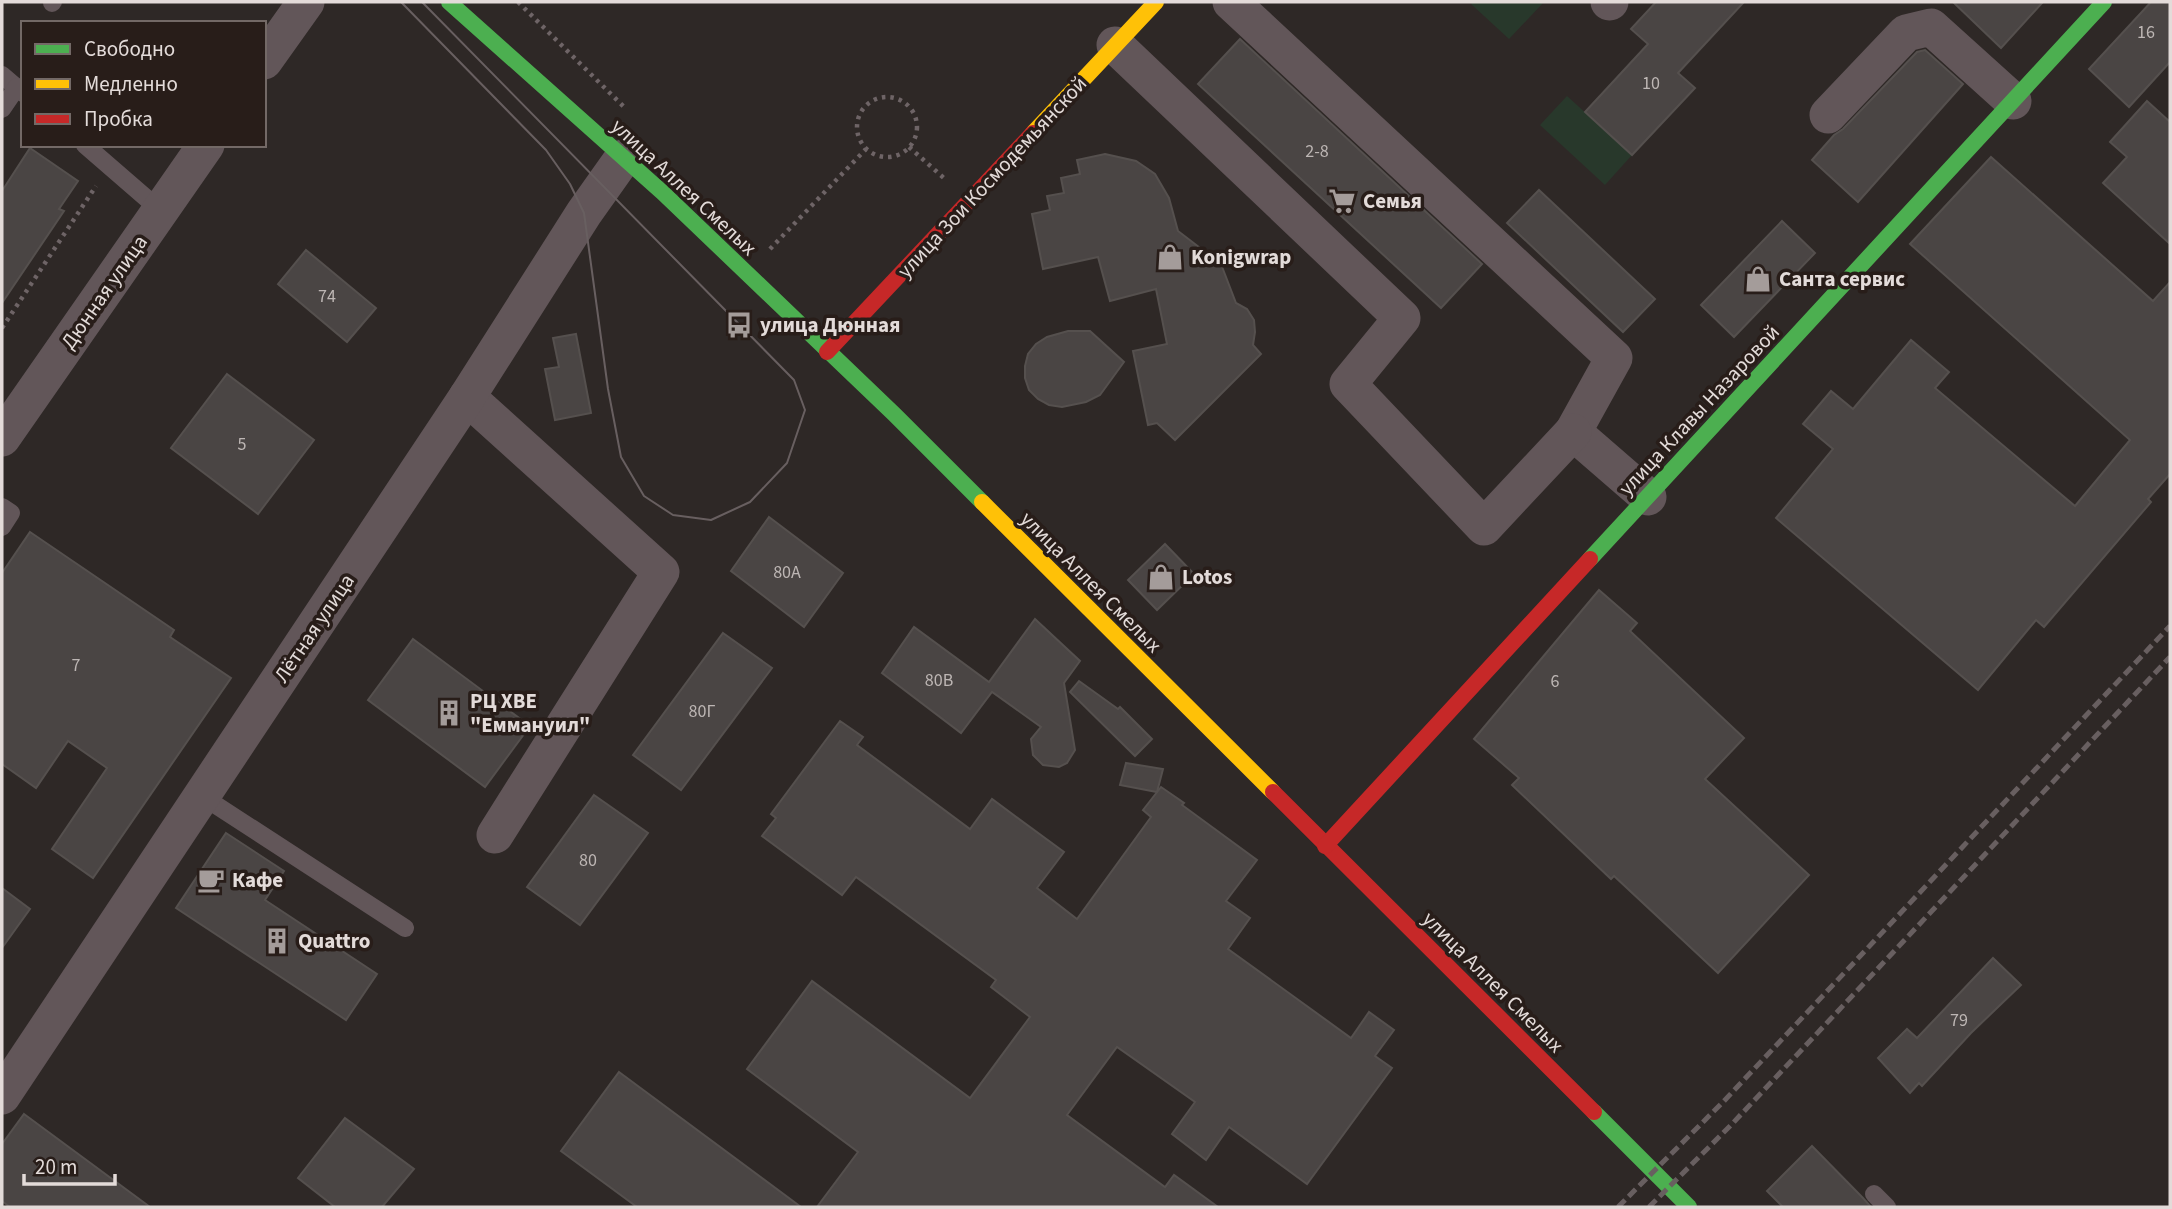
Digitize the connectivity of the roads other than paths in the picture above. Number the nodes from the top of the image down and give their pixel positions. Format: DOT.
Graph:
graph roads {
  1 [pos="306,2"];
  2 [pos="449,2"];
  3 [pos="1156,2"];
  4 [pos="1231,2"];
  5 [pos="2104,2"];
  6 [pos="1933,14"];
  7 [pos="1115,45"];
  8 [pos="266,58"];
  9 [pos="2,75"];
  10 [pos="20,90"];
  11 [pos="2013,101"];
  12 [pos="2,109"];
  13 [pos="1828,114"];
  14 [pos="87,147"];
  15 [pos="205,147"];
  16 [pos="623,158"];
  17 [pos="160,210"];
  18 [pos="827,352"];
  19 [pos="467,397"];
  20 [pos="1573,432"];
  21 [pos="2,438"];
  22 [pos="1648,497"];
  23 [pos="2,507"];
  24 [pos="2,527"];
  25 [pos="202,796"];
  26 [pos="495,835"];
  27 [pos="1325,846"];
  28 [pos="405,928"];
  29 [pos="2,1096"];
  30 [pos="1874,1194"];
  31 [pos="1689,1207"];
  32 [pos="1887,1207"];
  1 -- 8 [label="street"];
  2 -- 16 [label="main road, улица Аллея Смелых"];
  3 -- 7 [label="main road, улица Зои Космодемьянской"];
  4 -- 20 [label="street"];
  5 -- 11 [label="main road, улица Клавы Назаровой"];
  6 -- 11 [label="street"];
  6 -- 13 [label="street"];
  7 -- 18 [label="main road, улица Зои Космодемьянской"];
  7 -- 20 [label="street"];
  9 -- 10 [label="lane"];
  10 -- 12 [label="lane"];
  11 -- 22 [label="main road, улица Клавы Назаровой"];
  14 -- 17 [label="lane"];
  15 -- 17 [label="street, Дюнная улица"];
  16 -- 18 [label="main road, улица Аллея Смелых"];
  16 -- 19 [label="street, Лётная улица"];
  17 -- 21 [label="street, Дюнная улица"];
  18 -- 27 [label="main road, улица Аллея Смелых"];
  19 -- 25 [label="street, Лётная улица"];
  19 -- 26 [label="street"];
  20 -- 22 [label="street"];
  22 -- 27 [label="main road, улица Клавы Назаровой"];
  23 -- 24 [label="lane"];
  25 -- 28 [label="lane"];
  25 -- 29 [label="street, Лётная улица"];
  27 -- 31 [label="main road, улица Аллея Смелых"];
  30 -- 32 [label="lane"];
}
